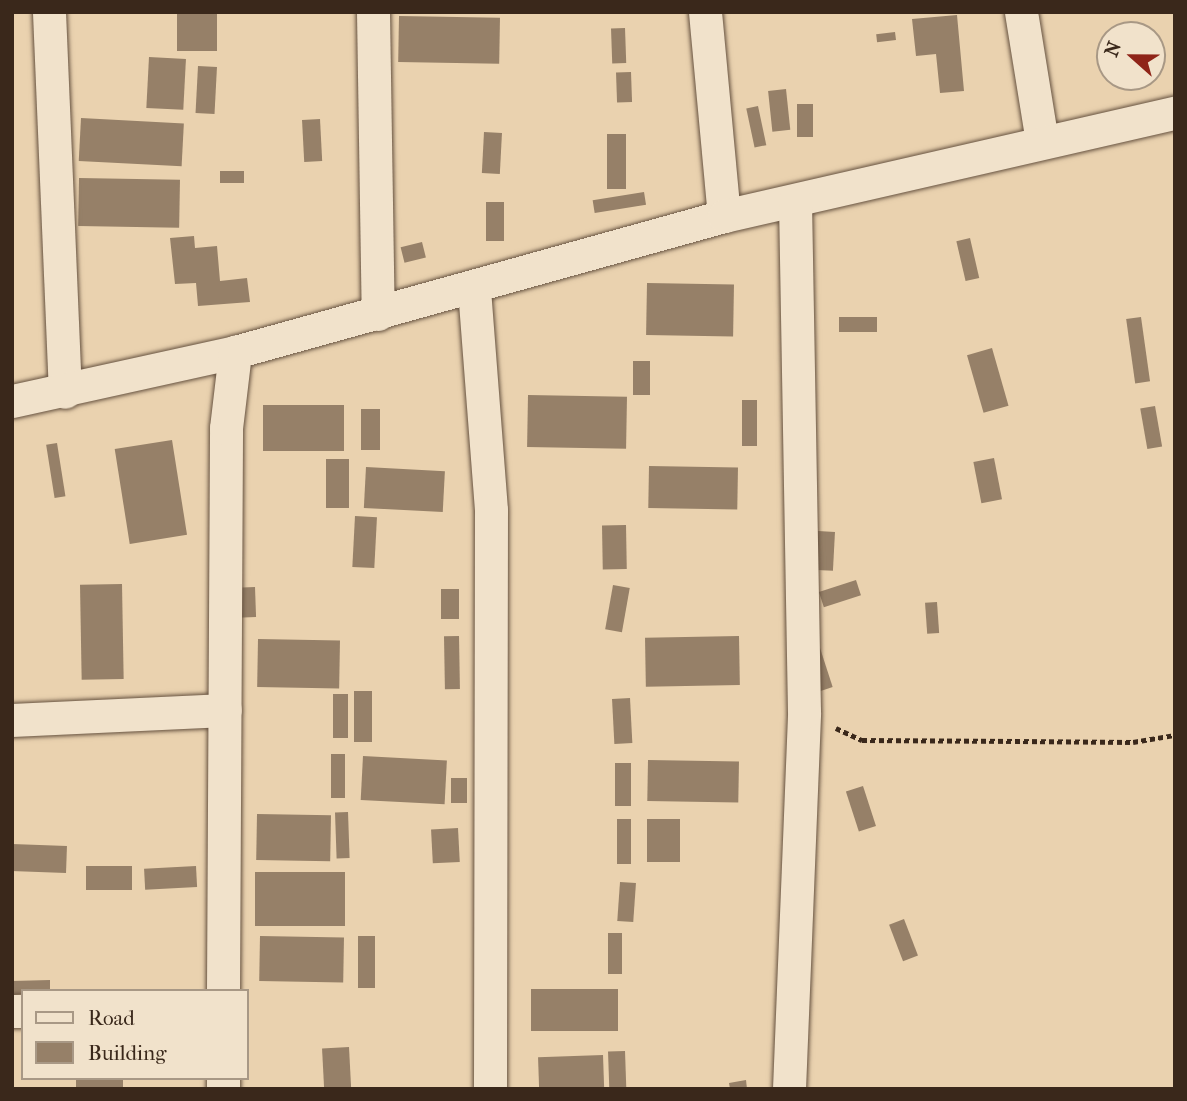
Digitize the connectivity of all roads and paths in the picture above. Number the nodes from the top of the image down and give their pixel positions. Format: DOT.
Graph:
graph roads {
  1 [pos="49,12"];
  2 [pos="373,12"];
  3 [pos="705,12"];
  4 [pos="1021,12"];
  5 [pos="1175,113"];
  6 [pos="1042,141"];
  7 [pos="795,201"];
  8 [pos="724,216"];
  9 [pos="474,289"];
  10 [pos="378,314"];
  11 [pos="235,352"];
  12 [pos="65,392"];
  13 [pos="12,401"];
  14 [pos="225,710"];
  15 [pos="804,712"];
  16 [pos="12,720"];
  17 [pos="1175,735"];
  18 [pos="223,989"];
  19 [pos="489,1089"];
  20 [pos="789,1089"];
  1 -- 12 [label="street"];
  2 -- 10 [label="street"];
  3 -- 8 [label="street"];
  4 -- 6 [label="street"];
  5 -- 6 [label="street"];
  6 -- 7 [label="street"];
  7 -- 8 [label="street"];
  7 -- 15 [label="street"];
  8 -- 9 [label="street"];
  9 -- 10 [label="street"];
  9 -- 19 [label="street"];
  10 -- 11 [label="street"];
  11 -- 12 [label="street"];
  11 -- 14 [label="street"];
  12 -- 13 [label="street"];
  14 -- 16 [label="street"];
  14 -- 18 [label="street"];
  15 -- 17 [label="path"];
  15 -- 20 [label="street"];
}
